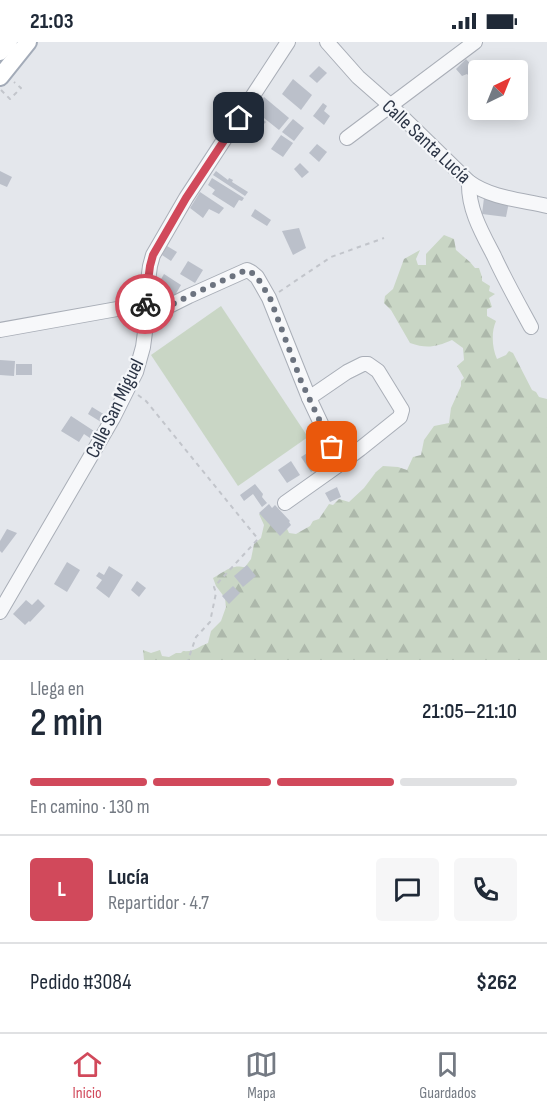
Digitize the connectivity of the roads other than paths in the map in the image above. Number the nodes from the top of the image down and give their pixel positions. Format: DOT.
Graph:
graph roads {
  1 [pos="9,42"];
  2 [pos="28,42"];
  3 [pos="288,42"];
  4 [pos="327,42"];
  5 [pos="474,42"];
  6 [pos="0,52"];
  7 [pos="2,74"];
  8 [pos="391,106"];
  9 [pos="347,138"];
  10 [pos="469,182"];
  11 [pos="547,206"];
  12 [pos="146,310"];
  13 [pos="531,327"];
  14 [pos="0,330"];
  15 [pos="309,398"];
  16 [pos="340,464"];
  17 [pos="285,502"];
  18 [pos="1,605"];
  1 -- 6 [label="main road"];
  2 -- 7 [label="main road"];
  3 -- 12 [label="street, Calle San Miguel"];
  4 -- 8 [label="street, Calle Santa Lucía"];
  5 -- 8 [label="street"];
  8 -- 9 [label="street"];
  8 -- 10 [label="street, Calle Santa Lucía"];
  10 -- 11 [label="street, Calle Santa Lucía"];
  10 -- 13 [label="street"];
  12 -- 14 [label="street"];
  12 -- 15 [label="street"];
  12 -- 18 [label="street, Calle San Miguel"];
  15 -- 16 [label="street"];
  15 -- 16 [label="street"];
  16 -- 17 [label="street"];
}
